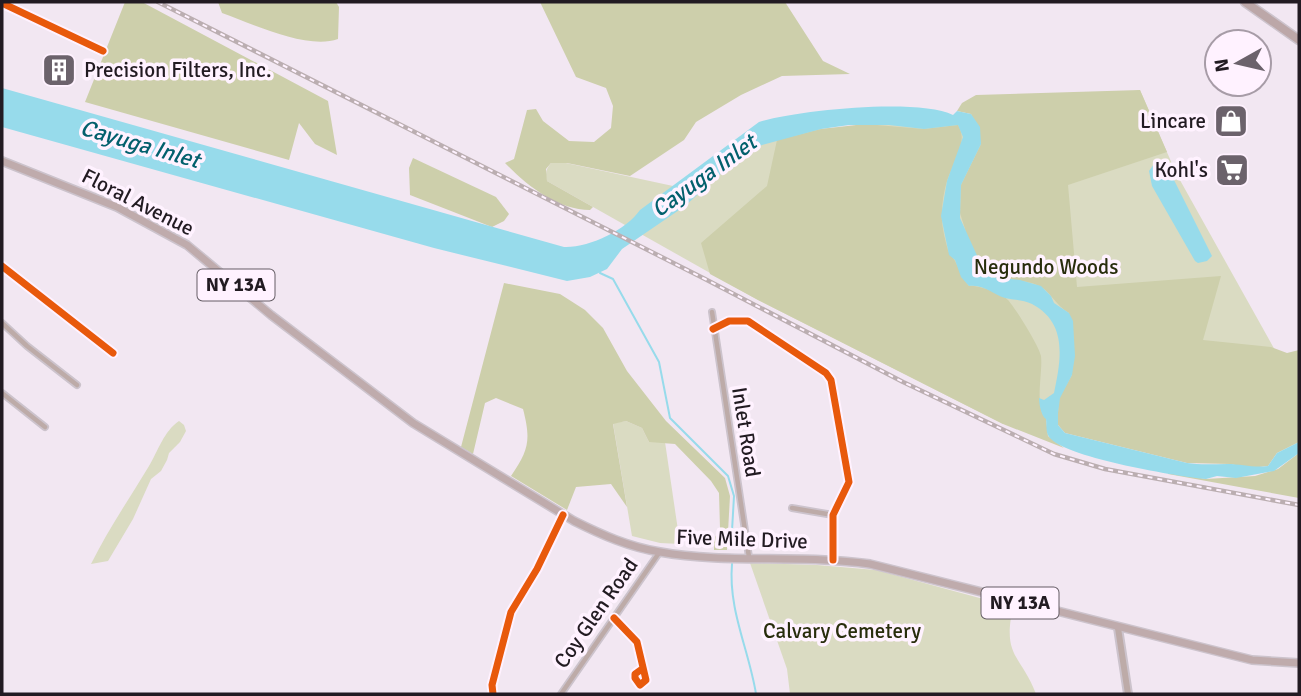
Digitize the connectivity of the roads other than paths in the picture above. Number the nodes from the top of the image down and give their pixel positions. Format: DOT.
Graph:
graph roads {
  1 [pos="1245,2"];
  2 [pos="2,3"];
  3 [pos="1299,40"];
  4 [pos="103,51"];
  5 [pos="2,161"];
  6 [pos="2,266"];
  7 [pos="712,312"];
  8 [pos="2,323"];
  9 [pos="713,329"];
  10 [pos="113,353"];
  11 [pos="78,385"];
  12 [pos="2,393"];
  13 [pos="45,427"];
  14 [pos="448,447"];
  15 [pos="792,508"];
  16 [pos="563,515"];
  17 [pos="833,515"];
  18 [pos="659,552"];
  19 [pos="749,557"];
  20 [pos="833,560"];
  21 [pos="614,618"];
  22 [pos="1118,628"];
  23 [pos="1299,663"];
  24 [pos="642,669"];
  25 [pos="493,694"];
  26 [pos="561,694"];
  27 [pos="1128,694"];
  1 -- 3 [label="highway"];
  2 -- 4 [label="street"];
  5 -- 14 [label="main road, Floral Avenue / NY 13A"];
  6 -- 10 [label="street"];
  7 -- 9 [label="street, Inlet Road"];
  8 -- 11 [label="street"];
  9 -- 17 [label="street"];
  9 -- 19 [label="street, Inlet Road"];
  12 -- 13 [label="street"];
  14 -- 16 [label="main road, Five Mile Drive / NY 13A"];
  15 -- 17 [label="street"];
  16 -- 18 [label="main road, Five Mile Drive / NY 13A"];
  16 -- 25 [label="street"];
  17 -- 20 [label="street"];
  18 -- 19 [label="main road, Five Mile Drive / NY 13A"];
  18 -- 21 [label="street, Coy Glen Road"];
  19 -- 20 [label="main road, Five Mile Drive / NY 13A"];
  20 -- 22 [label="main road, Five Mile Drive / NY 13A"];
  21 -- 24 [label="street"];
  21 -- 26 [label="street, Coy Glen Road"];
  22 -- 23 [label="main road, Five Mile Drive / NY 13A"];
  22 -- 27 [label="street"];
}
